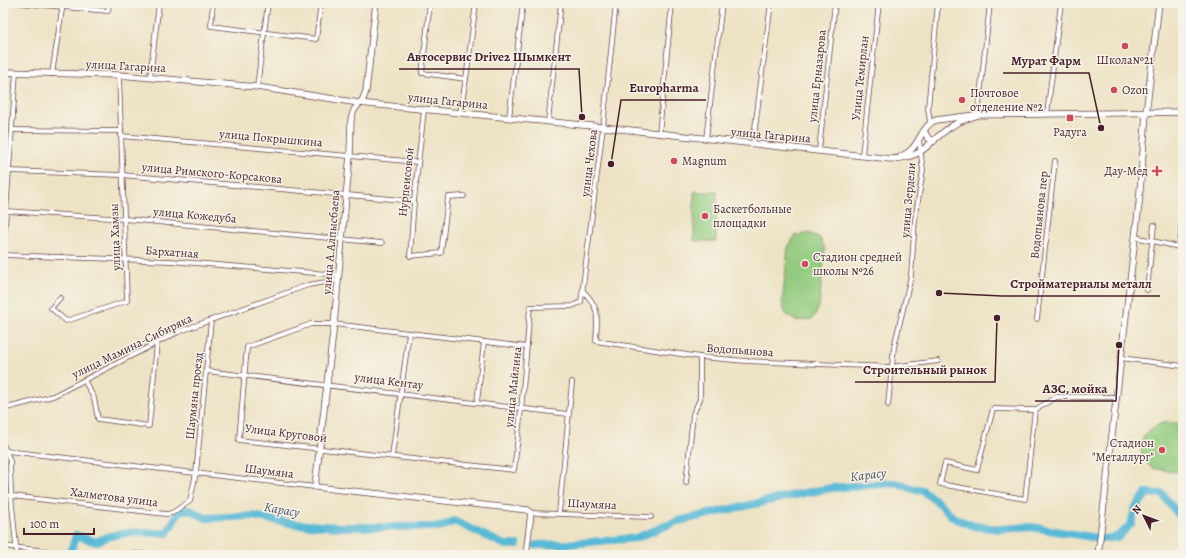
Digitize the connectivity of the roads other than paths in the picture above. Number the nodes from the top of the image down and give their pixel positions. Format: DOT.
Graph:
graph roads {
  1 [pos="20,3"];
  2 [pos="109,3"];
  3 [pos="159,3"];
  4 [pos="213,3"];
  5 [pos="268,3"];
  6 [pos="321,3"];
  7 [pos="376,3"];
  8 [pos="430,3"];
  9 [pos="476,3"];
  10 [pos="523,3"];
  11 [pos="561,3"];
  12 [pos="616,3"];
  13 [pos="672,3"];
  14 [pos="722,3"];
  15 [pos="771,3"];
  16 [pos="835,3"];
  17 [pos="879,3"];
  18 [pos="938,3"];
  19 [pos="990,3"];
  20 [pos="1062,3"];
  21 [pos="1159,3"];
  22 [pos="62,4"];
  23 [pos="264,32"];
  24 [pos="3,72"];
  25 [pos="16,72"];
  26 [pos="52,74"];
  27 [pos="119,75"];
  28 [pos="150,77"];
  29 [pos="466,79"];
  30 [pos="257,87"];
  31 [pos="359,103"];
  32 [pos="424,110"];
  33 [pos="1183,112"];
  34 [pos="460,113"];
  35 [pos="1047,114"];
  36 [pos="1146,114"];
  37 [pos="978,115"];
  38 [pos="509,118"];
  39 [pos="949,118"];
  40 [pos="548,122"];
  41 [pos="930,122"];
  42 [pos="952,126"];
  43 [pos="603,127"];
  44 [pos="12,130"];
  45 [pos="924,131"];
  46 [pos="121,133"];
  47 [pos="660,134"];
  48 [pos="706,139"];
  49 [pos="919,140"];
  50 [pos="934,141"];
  51 [pos="753,144"];
  52 [pos="819,150"];
  53 [pos="922,153"];
  54 [pos="350,155"];
  55 [pos="862,155"];
  56 [pos="891,159"];
  57 [pos="1055,161"];
  58 [pos="418,162"];
  59 [pos="9,171"];
  60 [pos="122,175"];
  61 [pos="346,195"];
  62 [pos="464,196"];
  63 [pos="414,201"];
  64 [pos="6,211"];
  65 [pos="125,219"];
  66 [pos="1182,221"];
  67 [pos="1154,225"];
  68 [pos="1135,237"];
  69 [pos="341,238"];
  70 [pos="1153,241"];
  71 [pos="382,243"];
  72 [pos="3,255"];
  73 [pos="126,259"];
  74 [pos="339,277"];
  75 [pos="1147,290"];
  76 [pos="583,291"];
  77 [pos="60,298"];
  78 [pos="530,307"];
  79 [pos="1037,319"];
  80 [pos="211,320"];
  81 [pos="334,324"];
  82 [pos="409,333"];
  83 [pos="484,342"];
  84 [pos="157,343"];
  85 [pos="527,347"];
  86 [pos="700,357"];
  87 [pos="1121,358"];
  88 [pos="938,361"];
  89 [pos="1183,366"];
  90 [pos="891,367"];
  91 [pos="206,371"];
  92 [pos="244,374"];
  93 [pos="84,380"];
  94 [pos="572,382"];
  95 [pos="328,384"];
  96 [pos="400,393"];
  97 [pos="1116,397"];
  98 [pos="477,402"];
  99 [pos="888,405"];
  100 [pos="522,407"];
  101 [pos="3,409"];
  102 [pos="1035,410"];
  103 [pos="568,414"];
  104 [pos="3,444"];
  105 [pos="321,448"];
  106 [pos="7,451"];
  107 [pos="392,456"];
  108 [pos="514,470"];
  109 [pos="196,473"];
  110 [pos="686,483"];
  111 [pos="315,487"];
  112 [pos="3,495"];
  113 [pos="11,495"];
  114 [pos="529,512"];
  115 [pos="559,513"];
  116 [pos="651,517"];
  117 [pos="3,546"];
  118 [pos="17,547"];
  119 [pos="55,552"];
  120 [pos="135,554"];
  121 [pos="17,555"];
  122 [pos="165,555"];
  123 [pos="526,555"];
  124 [pos="1098,555"];
  1 -- 22 [label="street"];
  2 -- 22 [label="street"];
  3 -- 28 [label="street"];
  4 -- 23 [label="street"];
  5 -- 23 [label="street"];
  6 -- 23 [label="street"];
  7 -- 31 [label="main road, улица А.Алпысбаева"];
  8 -- 29 [label="street"];
  9 -- 29 [label="street"];
  10 -- 38 [label="street"];
  11 -- 40 [label="street"];
  12 -- 43 [label="street, улица Чехова"];
  13 -- 47 [label="street"];
  14 -- 48 [label="street"];
  15 -- 51 [label="street"];
  16 -- 52 [label="street, улица Ерназарова"];
  17 -- 55 [label="street, Улица Темирлан"];
  18 -- 41 [label="street"];
  19 -- 37 [label="street"];
  20 -- 35 [label="street"];
  21 -- 36 [label="main road"];
  22 -- 26 [label="street"];
  23 -- 30 [label="street"];
  24 -- 25 [label="main road, улица Гагарина"];
  25 -- 26 [label="main road, улица Гагарина"];
  25 -- 44 [label="street"];
  26 -- 27 [label="main road, улица Гагарина"];
  27 -- 28 [label="main road, улица Гагарина"];
  27 -- 46 [label="street, улица Хамзы"];
  28 -- 30 [label="main road, улица Гагарина"];
  29 -- 34 [label="street"];
  30 -- 31 [label="main road, улица Гагарина"];
  31 -- 32 [label="main road, улица Гагарина"];
  31 -- 54 [label="main road, улица А.Алпысбаева"];
  32 -- 34 [label="main road, улица Гагарина"];
  32 -- 58 [label="street, Нурпеисовой"];
  33 -- 36 [label="main road, улица Гагарина"];
  34 -- 38 [label="main road, улица Гагарина"];
  35 -- 36 [label="main road, улица Гагарина"];
  35 -- 37 [label="main road, улица Гагарина"];
  36 -- 68 [label="main road"];
  37 -- 39 [label="main road, улица Гагарина"];
  37 -- 42 [label="main road, улица Гагарина"];
  38 -- 40 [label="main road, улица Гагарина"];
  39 -- 41 [label="main road, улица Гагарина"];
  39 -- 42 [label="main road"];
  40 -- 43 [label="main road, улица Гагарина"];
  41 -- 45 [label="main road"];
  42 -- 50 [label="main road, улица Гагарина"];
  43 -- 47 [label="main road, улица Гагарина"];
  43 -- 76 [label="street, улица Чехова"];
  44 -- 46 [label="street, улица Покрышкина"];
  44 -- 59 [label="street"];
  45 -- 49 [label="main road"];
  45 -- 50 [label="main road"];
  46 -- 54 [label="street, улица Покрышкина"];
  46 -- 60 [label="street, улица Хамзы"];
  47 -- 48 [label="main road, улица Гагарина"];
  48 -- 51 [label="main road, улица Гагарина"];
  49 -- 53 [label="street, улица Зердели"];
  49 -- 56 [label="main road"];
  50 -- 53 [label="main road, улица Гагарина"];
  51 -- 52 [label="main road, улица Гагарина"];
  52 -- 55 [label="main road, улица Гагарина"];
  53 -- 56 [label="main road, улица Гагарина"];
  53 -- 90 [label="street, улица Зердели"];
  54 -- 58 [label="street, улица Покрышкина"];
  54 -- 61 [label="main road, улица А.Алпысбаева"];
  55 -- 56 [label="main road, улица Гагарина"];
  57 -- 79 [label="street, Водопьянова пер"];
  58 -- 63 [label="street, Нурпеисовой"];
  59 -- 60 [label="street, улица Римского-Корсакова"];
  59 -- 64 [label="street"];
  60 -- 61 [label="street, улица Римского-Корсакова"];
  60 -- 65 [label="street, улица Хамзы"];
  61 -- 63 [label="street, улица Римского-Корсакова"];
  61 -- 69 [label="main road, улица А.Алпысбаева"];
  62 -- 63 [label="street, Нурпеисовой"];
  64 -- 65 [label="street, улица Кожедуба"];
  64 -- 72 [label="street"];
  65 -- 69 [label="street, улица Кожедуба"];
  65 -- 73 [label="street, улица Хамзы"];
  66 -- 70 [label="street"];
  67 -- 70 [label="street"];
  68 -- 70 [label="street"];
  68 -- 87 [label="main road"];
  69 -- 71 [label="street, улица Кожедуба"];
  69 -- 74 [label="main road, улица А.Алпысбаева"];
  70 -- 75 [label="street"];
  72 -- 73 [label="street, Бархатная"];
  73 -- 74 [label="street, Бархатная"];
  73 -- 77 [label="street, улица Хамзы"];
  74 -- 80 [label="street, улица Мамина-Сибиряка"];
  74 -- 81 [label="main road, улица А.Алпысбаева"];
  76 -- 78 [label="street, улица Чехова"];
  76 -- 86 [label="street, Водопьянова"];
  78 -- 85 [label="street, улица Майлина"];
  80 -- 84 [label="street, улица Мамина-Сибиряка"];
  80 -- 91 [label="street, Шаумяна проезд"];
  81 -- 82 [label="street, Улица Круговой"];
  81 -- 92 [label="street, Улица Круговой"];
  81 -- 95 [label="main road, улица А.Алпысбаева"];
  82 -- 83 [label="street, Улица Круговой"];
  82 -- 96 [label="street"];
  83 -- 85 [label="street, Улица Круговой"];
  83 -- 98 [label="street"];
  84 -- 93 [label="street, улица Мамина-Сибиряка"];
  84 -- 93 [label="street"];
  85 -- 100 [label="street, улица Майлина"];
  86 -- 90 [label="street, Водопьянова"];
  86 -- 110 [label="street"];
  87 -- 89 [label="street"];
  87 -- 97 [label="main road"];
  88 -- 90 [label="street, Водопьянова"];
  90 -- 99 [label="street, улица Зердели"];
  91 -- 92 [label="street, улица Кентау"];
  91 -- 109 [label="street, Шаумяна проезд"];
  92 -- 95 [label="street, улица Кентау"];
  92 -- 105 [label="street, Улица Круговой"];
  93 -- 101 [label="street, улица Мамина-Сибиряка"];
  94 -- 103 [label="street"];
  95 -- 96 [label="street, улица Кентау"];
  95 -- 105 [label="main road, улица А.Алпысбаева"];
  96 -- 98 [label="street, улица Кентау"];
  96 -- 107 [label="street"];
  97 -- 102 [label="street"];
  97 -- 124 [label="main road"];
  98 -- 100 [label="street, улица Кентау"];
  100 -- 103 [label="street, улица Кентау"];
  100 -- 108 [label="street, улица Майлина"];
  102 -- 102 [label="street"];
  103 -- 115 [label="street"];
  104 -- 106 [label="street"];
  105 -- 107 [label="street, Улица Круговой"];
  105 -- 111 [label="main road, улица А.Алпысбаева"];
  106 -- 109 [label="street, Шаумяна"];
  106 -- 113 [label="street"];
  107 -- 108 [label="street, Улица Круговой"];
  109 -- 111 [label="street, Шаумяна"];
  109 -- 113 [label="street, Халметова улица"];
  111 -- 114 [label="main road, Шаумяна"];
  112 -- 113 [label="street, Халметова улица"];
  113 -- 118 [label="street"];
  114 -- 115 [label="street, Шаумяна"];
  114 -- 123 [label="main road"];
  115 -- 116 [label="street, Шаумяна"];
  117 -- 118 [label="street"];
  118 -- 119 [label="street"];
  118 -- 121 [label="street"];
  120 -- 122 [label="street"];
}
